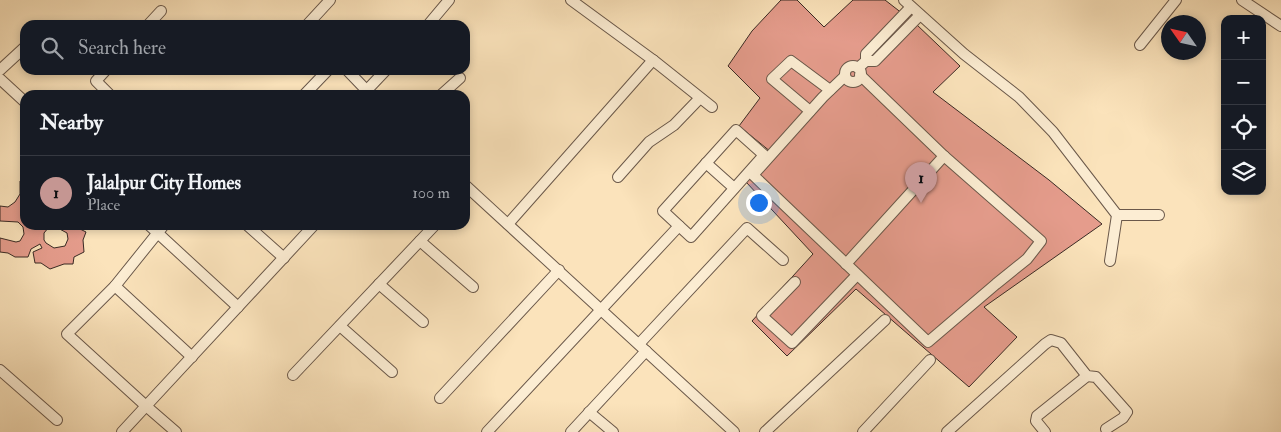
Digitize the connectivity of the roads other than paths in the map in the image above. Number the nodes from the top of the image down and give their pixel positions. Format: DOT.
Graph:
graph roads {
  1 [pos="330,0"];
  2 [pos="449,0"];
  3 [pos="571,0"];
  4 [pos="1176,0"];
  5 [pos="1242,0"];
  6 [pos="908,3"];
  7 [pos="161,11"];
  8 [pos="920,15"];
  9 [pos="153,20"];
  10 [pos="312,20"];
  11 [pos="432,20"];
  12 [pos="1281,26"];
  13 [pos="1140,45"];
  14 [pos="20,51"];
  15 [pos="653,60"];
  16 [pos="861,68"];
  17 [pos="0,70"];
  18 [pos="101,75"];
  19 [pos="323,75"];
  20 [pos="352,75"];
  21 [pos="382,75"];
  22 [pos="460,78"];
  23 [pos="0,79"];
  24 [pos="105,90"];
  25 [pos="309,90"];
  26 [pos="366,90"];
  27 [pos="371,90"];
  28 [pos="447,90"];
  29 [pos="830,90"];
  30 [pos="20,97"];
  31 [pos="700,98"];
  32 [pos="712,108"];
  33 [pos="810,111"];
  34 [pos="944,156"];
  35 [pos="706,163"];
  36 [pos="618,177"];
  37 [pos="734,188"];
  38 [pos="470,192"];
  39 [pos="1117,215"];
  40 [pos="1159,215"];
  41 [pos="508,224"];
  42 [pos="679,226"];
  43 [pos="160,230"];
  44 [pos="162,230"];
  45 [pos="253,230"];
  46 [pos="309,230"];
  47 [pos="431,230"];
  48 [pos="420,241"];
  49 [pos="284,258"];
  50 [pos="783,260"];
  51 [pos="1110,261"];
  52 [pos="846,264"];
  53 [pos="559,270"];
  54 [pos="857,275"];
  55 [pos="795,282"];
  56 [pos="379,284"];
  57 [pos="115,286"];
  58 [pos="473,287"];
  59 [pos="238,307"];
  60 [pos="601,309"];
  61 [pos="885,320"];
  62 [pos="423,322"];
  63 [pos="340,326"];
  64 [pos="642,347"];
  65 [pos="192,356"];
  66 [pos="930,360"];
  67 [pos="0,370"];
  68 [pos="392,372"];
  69 [pos="293,375"];
  70 [pos="1087,376"];
  71 [pos="440,398"];
  72 [pos="146,406"];
  73 [pos="590,412"];
  74 [pos="57,420"];
  75 [pos="1106,430"];
  76 [pos="122,432"];
  77 [pos="176,432"];
  78 [pos="487,432"];
  79 [pos="572,432"];
  80 [pos="613,432"];
  81 [pos="734,432"];
  82 [pos="765,432"];
  83 [pos="863,432"];
  84 [pos="947,432"];
  85 [pos="1045,432"];
  1 -- 10 [label="street"];
  2 -- 11 [label="street"];
  3 -- 15 [label="street"];
  4 -- 13 [label="street"];
  5 -- 12 [label="street"];
  6 -- 8 [label="street"];
  6 -- 16 [label="street"];
  7 -- 9 [label="street"];
  8 -- 16 [label="street"];
  8 -- 39 [label="street"];
  14 -- 17 [label="street"];
  15 -- 31 [label="street"];
  15 -- 41 [label="street"];
  16 -- 29 [label="street"];
  16 -- 34 [label="street"];
  18 -- 24 [label="street"];
  19 -- 25 [label="street"];
  20 -- 26 [label="street"];
  21 -- 27 [label="street"];
  22 -- 28 [label="street"];
  23 -- 30 [label="street"];
  29 -- 33 [label="street"];
  29 -- 33 [label="street"];
  31 -- 32 [label="street"];
  31 -- 36 [label="street"];
  33 -- 52 [label="street"];
  34 -- 52 [label="street"];
  34 -- 54 [label="street"];
  35 -- 37 [label="street"];
  35 -- 37 [label="street"];
  35 -- 42 [label="street"];
  37 -- 42 [label="street"];
  38 -- 41 [label="street"];
  39 -- 40 [label="street"];
  39 -- 51 [label="street"];
  41 -- 53 [label="street"];
  42 -- 60 [label="street"];
  43 -- 57 [label="street"];
  44 -- 59 [label="street"];
  45 -- 49 [label="street"];
  46 -- 49 [label="street"];
  47 -- 48 [label="street"];
  48 -- 56 [label="street"];
  48 -- 58 [label="street"];
  49 -- 59 [label="street"];
  50 -- 64 [label="street"];
  52 -- 54 [label="street"];
  53 -- 60 [label="street"];
  53 -- 71 [label="street"];
  54 -- 55 [label="street"];
  56 -- 62 [label="street"];
  56 -- 63 [label="street"];
  57 -- 65 [label="street"];
  57 -- 72 [label="street"];
  59 -- 65 [label="street"];
  60 -- 64 [label="street"];
  60 -- 78 [label="street"];
  61 -- 82 [label="street"];
  63 -- 68 [label="street"];
  63 -- 69 [label="street"];
  64 -- 73 [label="street"];
  64 -- 81 [label="street"];
  65 -- 72 [label="street"];
  66 -- 83 [label="street"];
  67 -- 74 [label="street"];
  70 -- 75 [label="street"];
  70 -- 84 [label="street"];
  70 -- 85 [label="street"];
  72 -- 76 [label="street"];
  72 -- 77 [label="street"];
  73 -- 79 [label="street"];
  73 -- 80 [label="street"];
}
